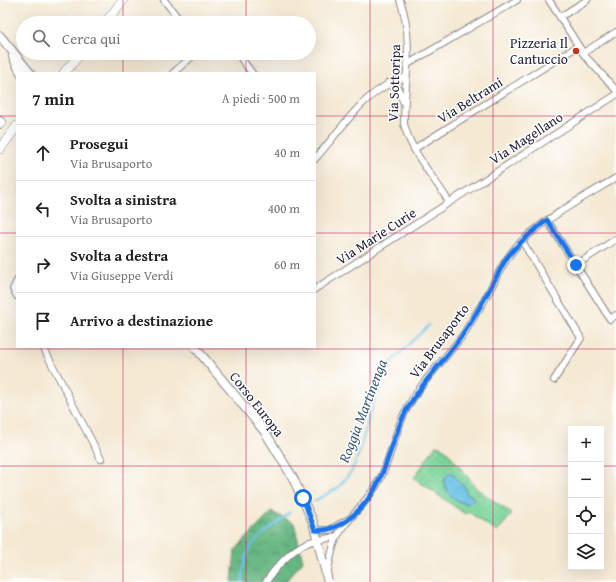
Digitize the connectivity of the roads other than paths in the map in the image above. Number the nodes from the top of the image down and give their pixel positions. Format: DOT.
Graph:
graph roads {
  1 [pos="123,0"];
  2 [pos="164,0"];
  3 [pos="400,0"];
  4 [pos="516,0"];
  5 [pos="549,0"];
  6 [pos="588,0"];
  7 [pos="110,16"];
  8 [pos="177,16"];
  9 [pos="560,17"];
  10 [pos="616,32"];
  11 [pos="1,40"];
  12 [pos="578,46"];
  13 [pos="583,53"];
  14 [pos="16,57"];
  15 [pos="19,60"];
  16 [pos="75,60"];
  17 [pos="188,60"];
  18 [pos="242,60"];
  19 [pos="408,64"];
  20 [pos="20,72"];
  21 [pos="29,72"];
  22 [pos="65,72"];
  23 [pos="175,72"];
  24 [pos="251,72"];
  25 [pos="406,77"];
  26 [pos="388,83"];
  27 [pos="616,90"];
  28 [pos="616,95"];
  29 [pos="404,104"];
  30 [pos="0,120"];
  31 [pos="0,125"];
  32 [pos="16,127"];
  33 [pos="0,149"];
  34 [pos="414,149"];
  35 [pos="316,155"];
  36 [pos="616,178"];
  37 [pos="450,202"];
  38 [pos="547,220"];
  39 [pos="616,239"];
  40 [pos="522,240"];
  41 [pos="576,265"];
  42 [pos="16,283"];
  43 [pos="316,288"];
  44 [pos="16,294"];
  45 [pos="616,315"];
  46 [pos="44,348"];
  47 [pos="198,348"];
  48 [pos="554,380"];
  49 [pos="101,459"];
  50 [pos="283,460"];
  51 [pos="351,517"];
  52 [pos="315,530"];
  53 [pos="337,536"];
  54 [pos="317,540"];
  55 [pos="327,580"];
  56 [pos="266,582"];
  1 -- 7 [label="main road"];
  2 -- 8 [label="street"];
  3 -- 19 [label="street, Via Sottoripa"];
  4 -- 19 [label="street"];
  5 -- 9 [label="street"];
  6 -- 9 [label="street"];
  9 -- 12 [label="street"];
  10 -- 13 [label="street"];
  11 -- 14 [label="street"];
  11 -- 20 [label="street"];
  12 -- 13 [label="street"];
  12 -- 34 [label="street, Via Beltrami"];
  13 -- 27 [label="street"];
  15 -- 21 [label="street"];
  16 -- 22 [label="main road"];
  17 -- 23 [label="street"];
  18 -- 24 [label="street"];
  19 -- 25 [label="street, Via Sottoripa"];
  25 -- 26 [label="street"];
  25 -- 29 [label="street, Via Sottoripa"];
  26 -- 29 [label="street"];
  26 -- 35 [label="street"];
  28 -- 37 [label="street, Via Magellano"];
  29 -- 34 [label="street, Via Sottoripa"];
  30 -- 31 [label="street"];
  32 -- 33 [label="main road"];
  34 -- 37 [label="street, Via Sottoripa"];
  36 -- 38 [label="street, Via Brusaporto"];
  37 -- 43 [label="street, Via Marie Curie"];
  38 -- 40 [label="street, Via Brusaporto"];
  38 -- 41 [label="street"];
  39 -- 41 [label="street"];
  40 -- 48 [label="street"];
  40 -- 51 [label="street, Via Brusaporto"];
  41 -- 45 [label="street"];
  42 -- 44 [label="street"];
  46 -- 49 [label="street"];
  47 -- 50 [label="street, Corso Europa"];
  50 -- 52 [label="street, Via Brusaporto"];
  51 -- 52 [label="street, Via Brusaporto"];
  51 -- 53 [label="street, Via Brusaporto"];
  52 -- 54 [label="street, Via Brusaporto"];
  53 -- 54 [label="street"];
  53 -- 55 [label="street, Via Brusaporto"];
  54 -- 55 [label="street, Via Brusaporto"];
  54 -- 56 [label="street"];
}
